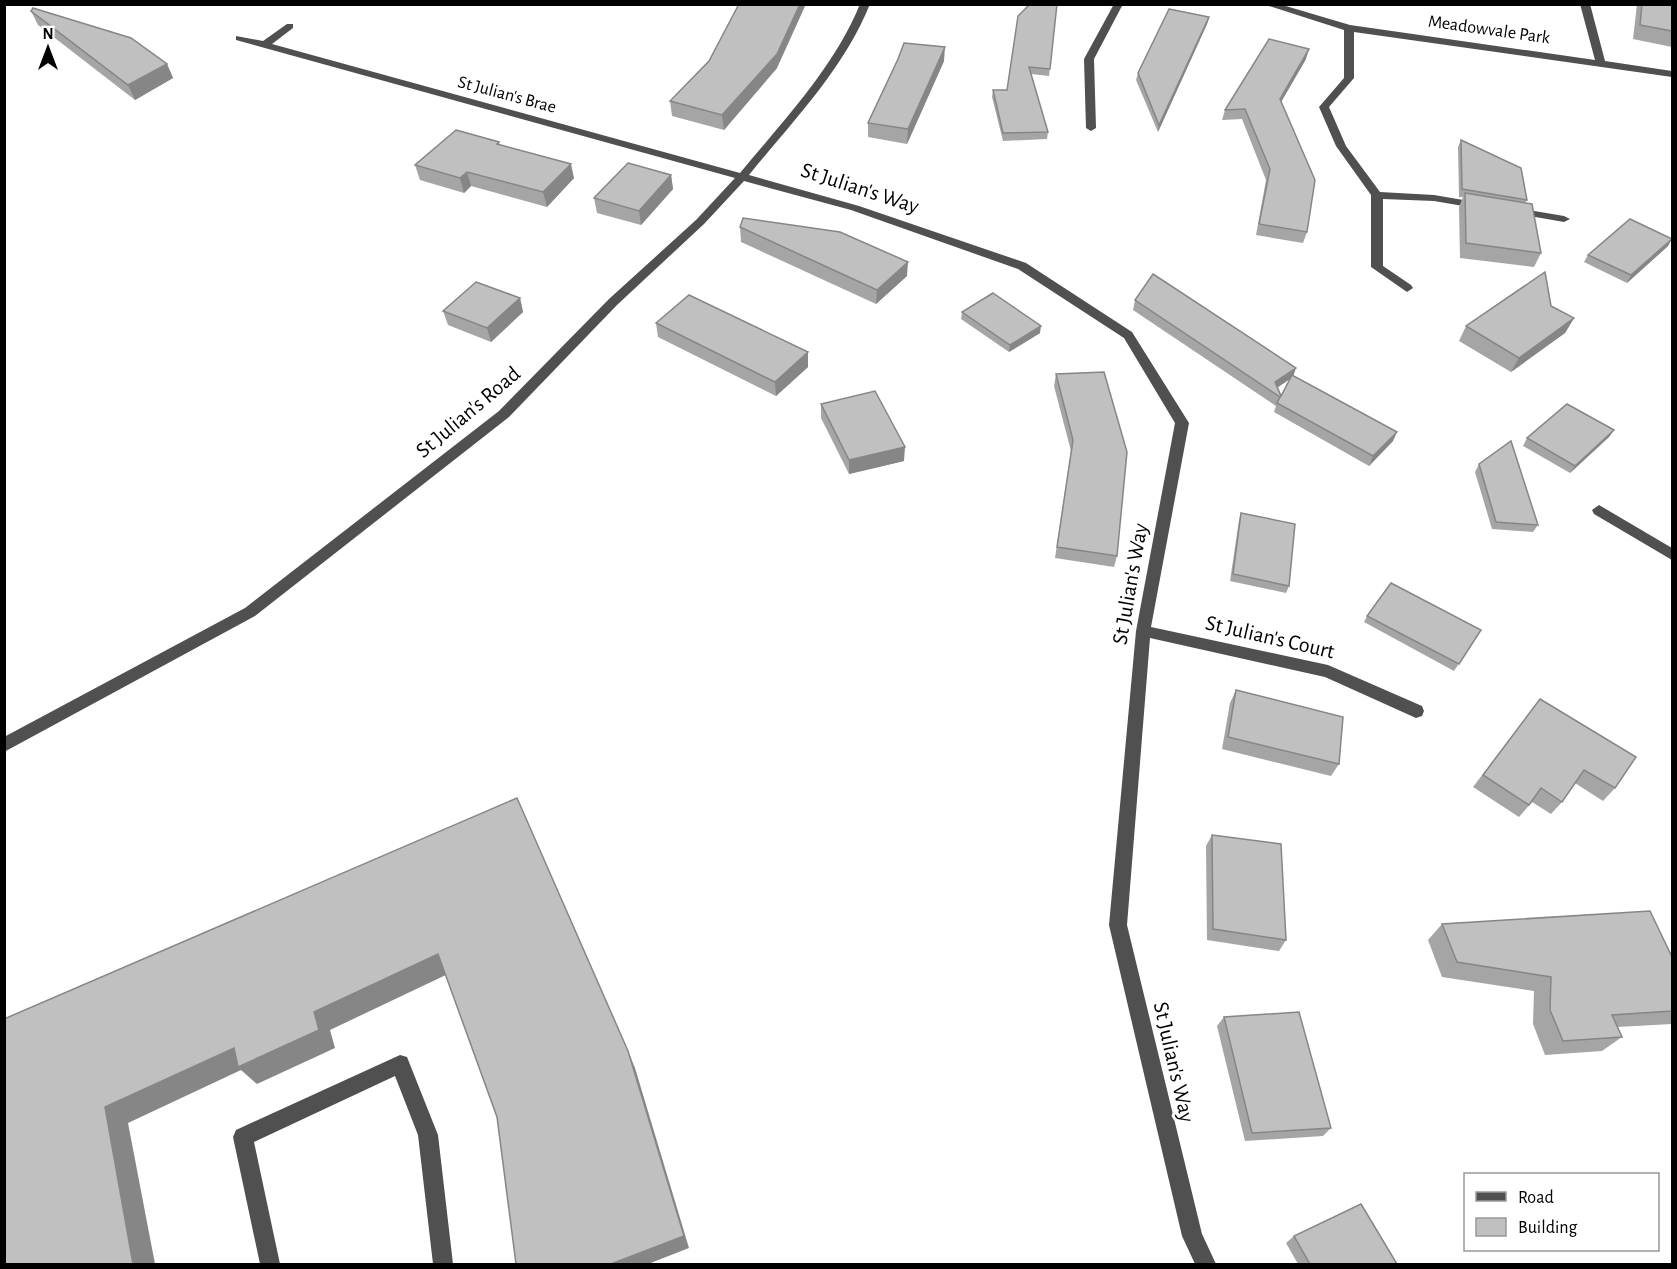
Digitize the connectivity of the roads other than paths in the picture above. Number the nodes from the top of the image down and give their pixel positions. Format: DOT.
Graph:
graph roads {
  1 [pos="864,4"];
  2 [pos="1119,4"];
  3 [pos="1268,4"];
  4 [pos="1585,4"];
  5 [pos="290,26"];
  6 [pos="1349,28"];
  7 [pos="238,38"];
  8 [pos="264,45"];
  9 [pos="1600,62"];
  10 [pos="1672,74"];
  11 [pos="1091,128"];
  12 [pos="743,176"];
  13 [pos="1377,195"];
  14 [pos="1564,219"];
  15 [pos="1407,288"];
  16 [pos="1599,510"];
  17 [pos="1672,555"];
  18 [pos="1143,631"];
  19 [pos="1416,711"];
  20 [pos="4,745"];
  21 [pos="270,1264"];
  22 [pos="443,1264"];
  23 [pos="1206,1264"];
  1 -- 12 [label="street, St Julian's Road"];
  2 -- 11 [label="street"];
  3 -- 6 [label="street, Meadowvale Park"];
  4 -- 9 [label="street"];
  5 -- 8 [label="street"];
  6 -- 9 [label="street, Meadowvale Park"];
  6 -- 13 [label="street"];
  7 -- 8 [label="street, St Julian's Brae"];
  8 -- 12 [label="street, St Julian's Brae"];
  9 -- 10 [label="street, Meadowvale Park"];
  12 -- 18 [label="street, St Julian's Way"];
  12 -- 20 [label="street, St Julian's Road"];
  13 -- 14 [label="street"];
  13 -- 15 [label="street"];
  16 -- 17 [label="street"];
  18 -- 19 [label="street, St Julian's Court"];
  18 -- 23 [label="street, St Julian's Way"];
  21 -- 22 [label="street"];
}
